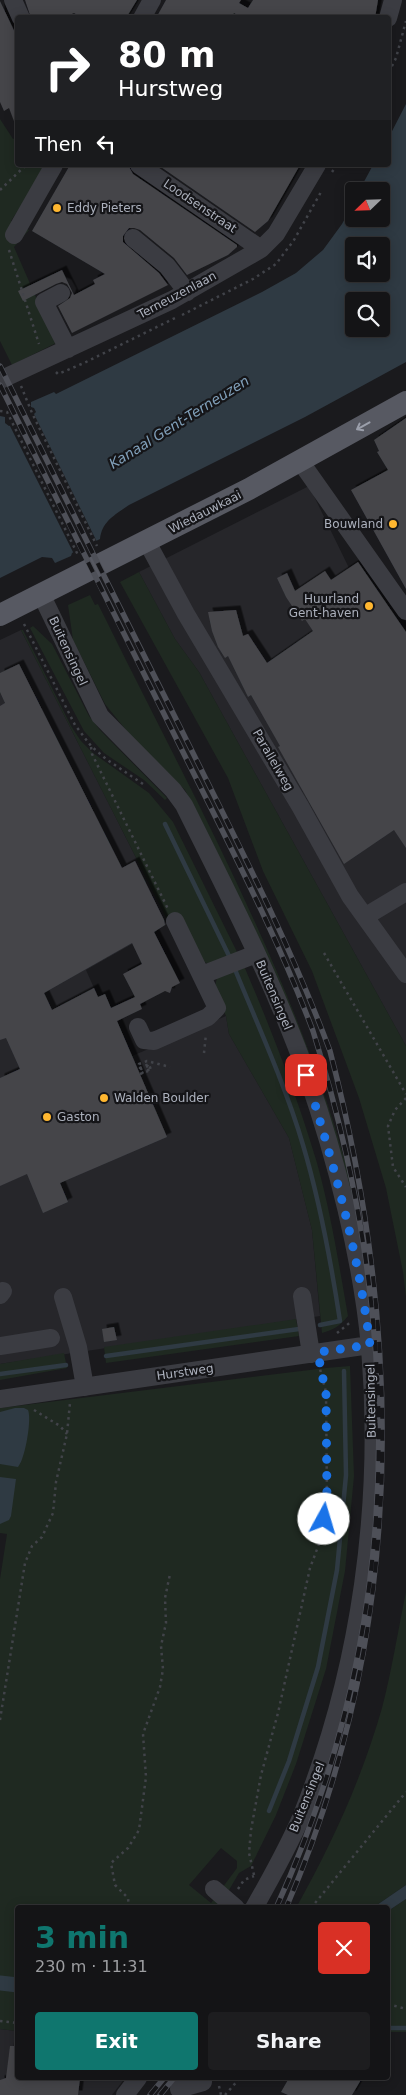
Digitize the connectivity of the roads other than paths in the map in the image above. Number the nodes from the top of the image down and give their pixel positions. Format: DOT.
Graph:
graph roads {
  1 [pos="13,0"];
  2 [pos="152,0"];
  3 [pos="393,0"];
  4 [pos="20,15"];
  5 [pos="144,15"];
  6 [pos="389,15"];
  7 [pos="53,167"];
  8 [pos="142,167"];
  9 [pos="324,169"];
  10 [pos="14,235"];
  11 [pos="132,238"];
  12 [pos="260,249"];
  13 [pos="187,292"];
  14 [pos="61,293"];
  15 [pos="68,348"];
  16 [pos="8,377"];
  17 [pos="406,402"];
  18 [pos="300,461"];
  19 [pos="147,542"];
  20 [pos="41,594"];
  21 [pos="8,611"];
  22 [pos="406,611"];
  23 [pos="406,892"];
  24 [pos="366,916"];
  25 [pos="175,921"];
  26 [pos="256,954"];
  27 [pos="406,974"];
  28 [pos="202,975"];
  29 [pos="138,1028"];
  30 [pos="302,1296"];
  31 [pos="63,1297"];
  32 [pos="51,1338"];
  33 [pos="0,1346"];
  34 [pos="353,1347"];
  35 [pos="315,1353"];
  36 [pos="79,1388"];
  37 [pos="0,1399"];
  38 [pos="214,1889"];
  39 [pos="232,1905"];
  40 [pos="256,1905"];
  41 [pos="136,2080"];
  42 [pos="203,2082"];
  43 [pos="179,2089"];
  44 [pos="124,2095"];
  1 -- 4 [label="street"];
  2 -- 5 [label="street"];
  3 -- 6 [label="street"];
  7 -- 10 [label="street"];
  8 -- 12 [label="street, Loodsenstraat"];
  9 -- 12 [label="street, Terneuzenlaan"];
  11 -- 13 [label="street"];
  12 -- 13 [label="street, Terneuzenlaan"];
  13 -- 15 [label="street, Terneuzenlaan"];
  14 -- 15 [label="street"];
  15 -- 16 [label="street, Terneuzenlaan"];
  17 -- 18 [label="main road, Wiedauwkaai, one-way"];
  18 -- 19 [label="main road, Wiedauwkaai"];
  18 -- 22 [label="street"];
  19 -- 20 [label="main road, Wiedauwkaai"];
  19 -- 24 [label="street, Parallelweg"];
  20 -- 21 [label="main road, Wiedauwkaai"];
  20 -- 26 [label="street, Buitensingel"];
  23 -- 24 [label="street"];
  24 -- 27 [label="street, Parallelweg"];
  25 -- 28 [label="street"];
  26 -- 28 [label="street"];
  26 -- 34 [label="street, Buitensingel"];
  28 -- 29 [label="street"];
  30 -- 35 [label="street"];
  31 -- 36 [label="street"];
  32 -- 33 [label="street"];
  34 -- 35 [label="street, Hurstweg"];
  34 -- 40 [label="street, Buitensingel"];
  35 -- 36 [label="street, Hurstweg"];
  36 -- 37 [label="street, Hurstweg"];
  38 -- 39 [label="street"];
  41 -- 44 [label="street"];
  42 -- 43 [label="street"];
}
